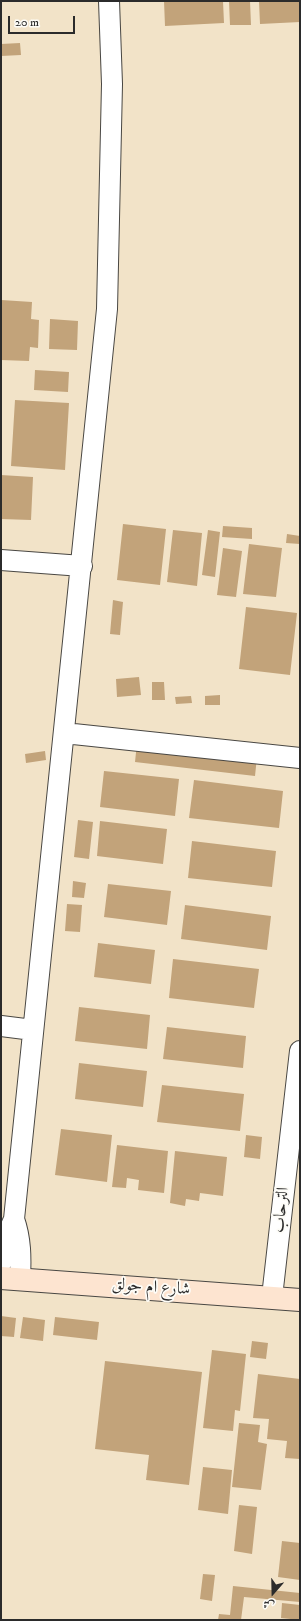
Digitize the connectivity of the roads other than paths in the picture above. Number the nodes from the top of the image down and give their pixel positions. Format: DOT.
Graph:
graph roads {
  1 [pos="109,1"];
  2 [pos="1,560"];
  3 [pos="82,566"];
  4 [pos="64,733"];
  5 [pos="300,758"];
  6 [pos="1,1026"];
  7 [pos="33,1030"];
  8 [pos="300,1051"];
  9 [pos="14,1219"];
  10 [pos="1,1263"];
  11 [pos="10,1279"];
  12 [pos="272,1297"];
  13 [pos="300,1300"];
  1 -- 3 [label="street"];
  2 -- 3 [label="street"];
  3 -- 4 [label="street"];
  4 -- 5 [label="street"];
  4 -- 7 [label="street"];
  6 -- 7 [label="street"];
  7 -- 9 [label="street"];
  8 -- 12 [label="street, الترحاب"];
  9 -- 10 [label="street"];
  9 -- 11 [label="street"];
  11 -- 12 [label="street, شارع ام جولق"];
  12 -- 13 [label="street, شارع ام جولق"];
}
